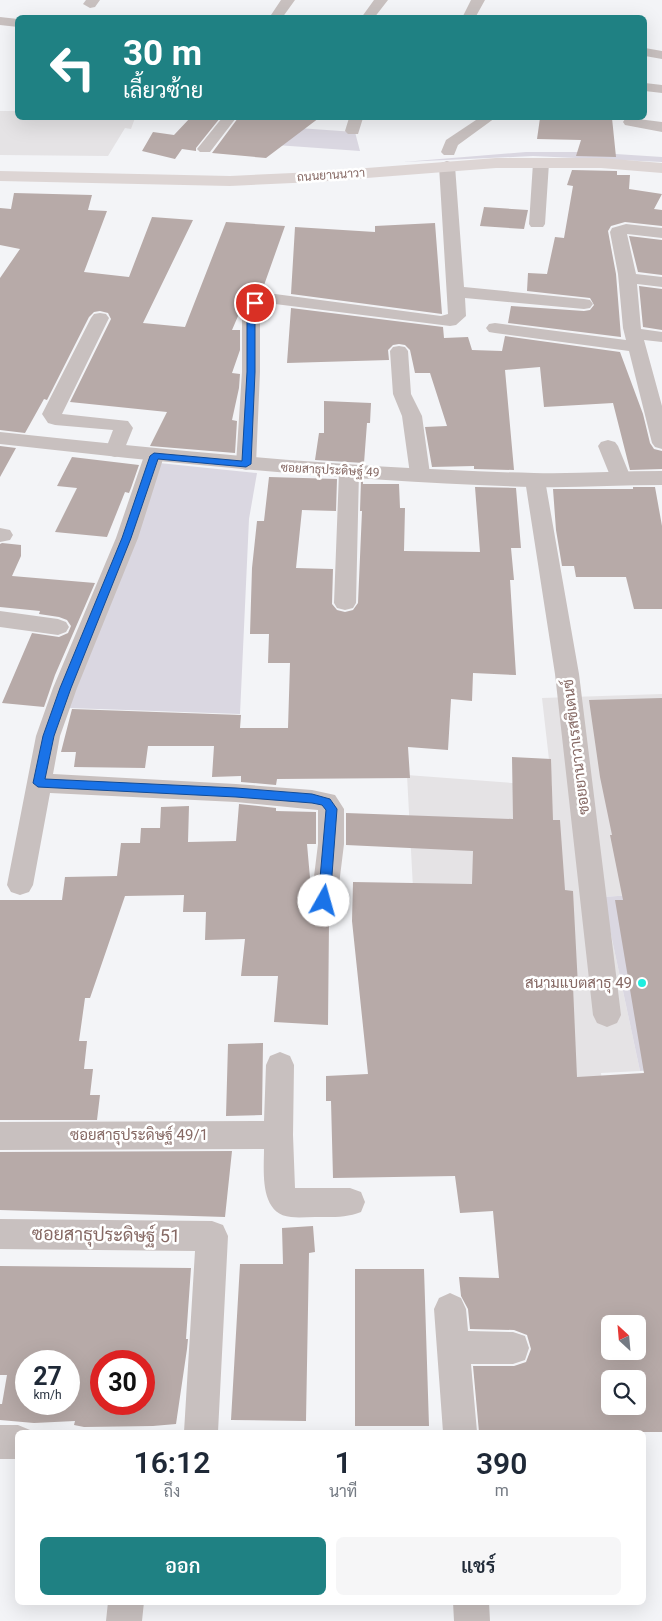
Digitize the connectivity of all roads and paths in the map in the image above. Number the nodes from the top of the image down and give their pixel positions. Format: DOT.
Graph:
graph roads {
  1 [pos="288,0"];
  2 [pos="381,0"];
  3 [pos="478,0"];
  4 [pos="277,15"];
  5 [pos="370,15"];
  6 [pos="470,15"];
  7 [pos="0,21"];
  8 [pos="15,23"];
  9 [pos="647,52"];
  10 [pos="662,54"];
  11 [pos="647,87"];
  12 [pos="662,89"];
  13 [pos="228,120"];
  14 [pos="485,120"];
  15 [pos="630,122"];
  16 [pos="662,127"];
  17 [pos="205,150"];
  18 [pos="636,150"];
  19 [pos="448,159"];
  20 [pos="350,160"];
  21 [pos="541,163"];
  22 [pos="0,165"];
  23 [pos="662,168"];
  24 [pos="400,170"];
  25 [pos="0,176"];
  26 [pos="537,224"];
  27 [pos="662,233"];
  28 [pos="628,278"];
  29 [pos="662,282"];
  30 [pos="456,292"];
  31 [pos="584,304"];
  32 [pos="100,318"];
  33 [pos="495,328"];
  34 [pos="662,337"];
  35 [pos="635,340"];
  36 [pos="399,351"];
  37 [pos="658,414"];
  38 [pos="0,438"];
  39 [pos="662,443"];
  40 [pos="608,446"];
  41 [pos="115,451"];
  42 [pos="154,456"];
  43 [pos="246,464"];
  44 [pos="350,472"];
  45 [pos="420,474"];
  46 [pos="621,478"];
  47 [pos="662,478"];
  48 [pos="535,480"];
  49 [pos="346,603"];
  50 [pos="2,626"];
  51 [pos="58,627"];
  52 [pos="38,783"];
  53 [pos="20,885"];
  54 [pos="324,901"];
  55 [pos="607,1015"];
  56 [pos="280,1065"];
  57 [pos="278,1135"];
  58 [pos="0,1136"];
  59 [pos="350,1202"];
  60 [pos="0,1234"];
  61 [pos="450,1309"];
  62 [pos="453,1347"];
  63 [pos="513,1348"];
  64 [pos="201,1430"];
  65 [pos="460,1430"];
  66 [pos="0,1442"];
  67 [pos="15,1442"];
  68 [pos="126,1605"];
  69 [pos="471,1605"];
  70 [pos="124,1621"];
  71 [pos="472,1621"];
  1 -- 4 [label="street"];
  2 -- 5 [label="street"];
  3 -- 6 [label="street"];
  7 -- 8 [label="street"];
  9 -- 10 [label="street"];
  11 -- 12 [label="street"];
  13 -- 17 [label="street"];
  14 -- 19 [label="street"];
  15 -- 16 [label="street"];
  18 -- 19 [label="main road, ถนนยานนาวา"];
  19 -- 20 [label="main road, ถนนยานนาวา"];
  19 -- 21 [label="main road, ถนนยานนาวา"];
  19 -- 24 [label="main road, ถนนยานนาวา"];
  19 -- 30 [label="street"];
  20 -- 22 [label="main road, ถนนยานนาวา"];
  20 -- 24 [label="main road"];
  21 -- 23 [label="main road, ถนนยานนาวา"];
  21 -- 26 [label="street"];
  24 -- 25 [label="main road, ถนนยานนาวา"];
  27 -- 28 [label="street"];
  28 -- 29 [label="street"];
  28 -- 35 [label="street"];
  30 -- 31 [label="street"];
  30 -- 43 [label="street"];
  32 -- 41 [label="street"];
  33 -- 35 [label="street"];
  34 -- 35 [label="street"];
  35 -- 37 [label="street"];
  36 -- 45 [label="street"];
  37 -- 39 [label="street"];
  38 -- 41 [label="street, ซอยสาธุประดิษฐ์ 49"];
  40 -- 46 [label="street"];
  41 -- 42 [label="street, ซอยสาธุประดิษฐ์ 49"];
  42 -- 43 [label="street, ซอยสาธุประดิษฐ์ 49"];
  42 -- 52 [label="street"];
  43 -- 44 [label="street, ซอยสาธุประดิษฐ์ 49"];
  44 -- 45 [label="street, ซอยสาธุประดิษฐ์ 49"];
  44 -- 49 [label="street"];
  45 -- 48 [label="street, ซอยสาธุประดิษฐ์ 49"];
  46 -- 47 [label="street, ซอยสาธุประดิษฐ์ 49"];
  46 -- 48 [label="street, ซอยสาธุประดิษฐ์ 49"];
  48 -- 55 [label="street, ซอยยานาวาเรสซิเดนซ์"];
  50 -- 51 [label="street"];
  52 -- 53 [label="street"];
  52 -- 54 [label="street"];
  56 -- 57 [label="street"];
  57 -- 58 [label="street, ซอยสาธุประดิษฐ์ 49/1"];
  57 -- 59 [label="street"];
  60 -- 64 [label="street, ซอยสาธุประดิษฐ์ 51"];
  61 -- 62 [label="street"];
  62 -- 63 [label="street"];
  62 -- 65 [label="street"];
  66 -- 67 [label="street"];
  68 -- 70 [label="street"];
  69 -- 71 [label="street"];
}
